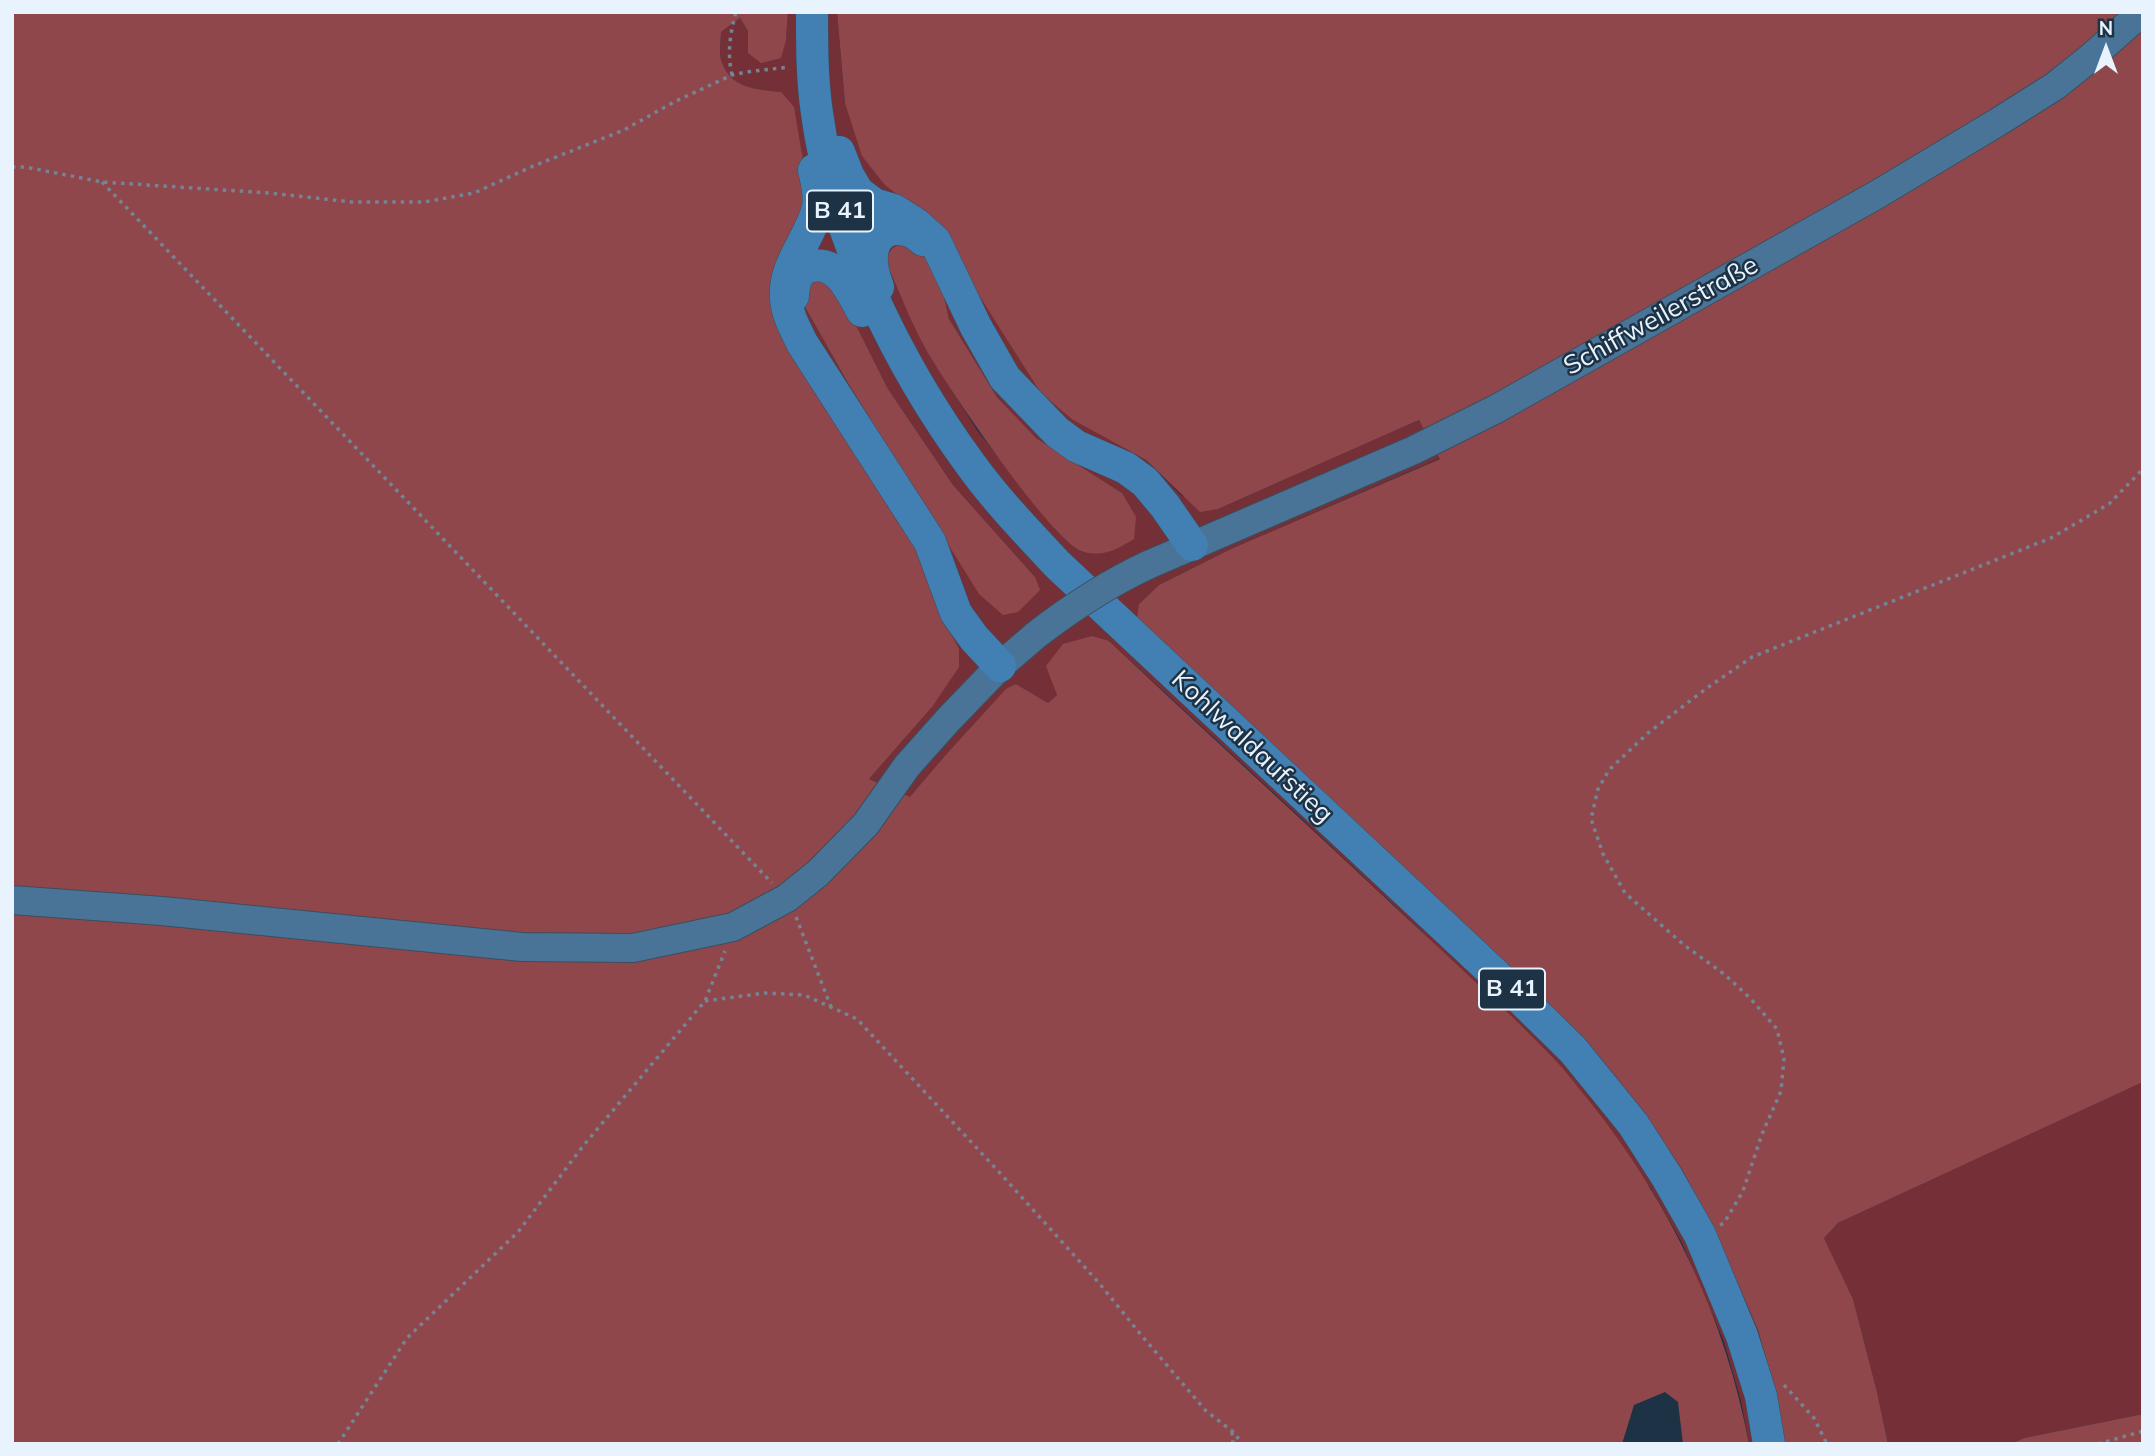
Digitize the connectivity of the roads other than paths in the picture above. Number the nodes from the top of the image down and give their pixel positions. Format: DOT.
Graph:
graph roads {
  1 [pos="801,12"];
  2 [pos="814,12"];
  3 [pos="2142,12"];
  4 [pos="958,289"];
  5 [pos="802,343"];
  6 [pos="926,394"];
  7 [pos="971,466"];
  8 [pos="1192,545"];
  9 [pos="1000,666"];
  10 [pos="12,900"];
  11 [pos="1769,1444"];
  1 -- 5 [label="main road"];
  2 -- 4 [label="main road"];
  2 -- 6 [label="main road, Kohlwaldaufstieg / B 41"];
  3 -- 8 [label="street, Schiffweilerstraße"];
  4 -- 6 [label="main road"];
  4 -- 8 [label="main road"];
  5 -- 7 [label="main road"];
  5 -- 9 [label="main road"];
  6 -- 7 [label="main road, Kohlwaldaufstieg / B 41"];
  7 -- 11 [label="main road, Kohlwaldaufstieg / B 41"];
  8 -- 9 [label="street, Schiffweilerstraße, bridge"];
  9 -- 10 [label="street, Schiffweilerstraße"];
}
